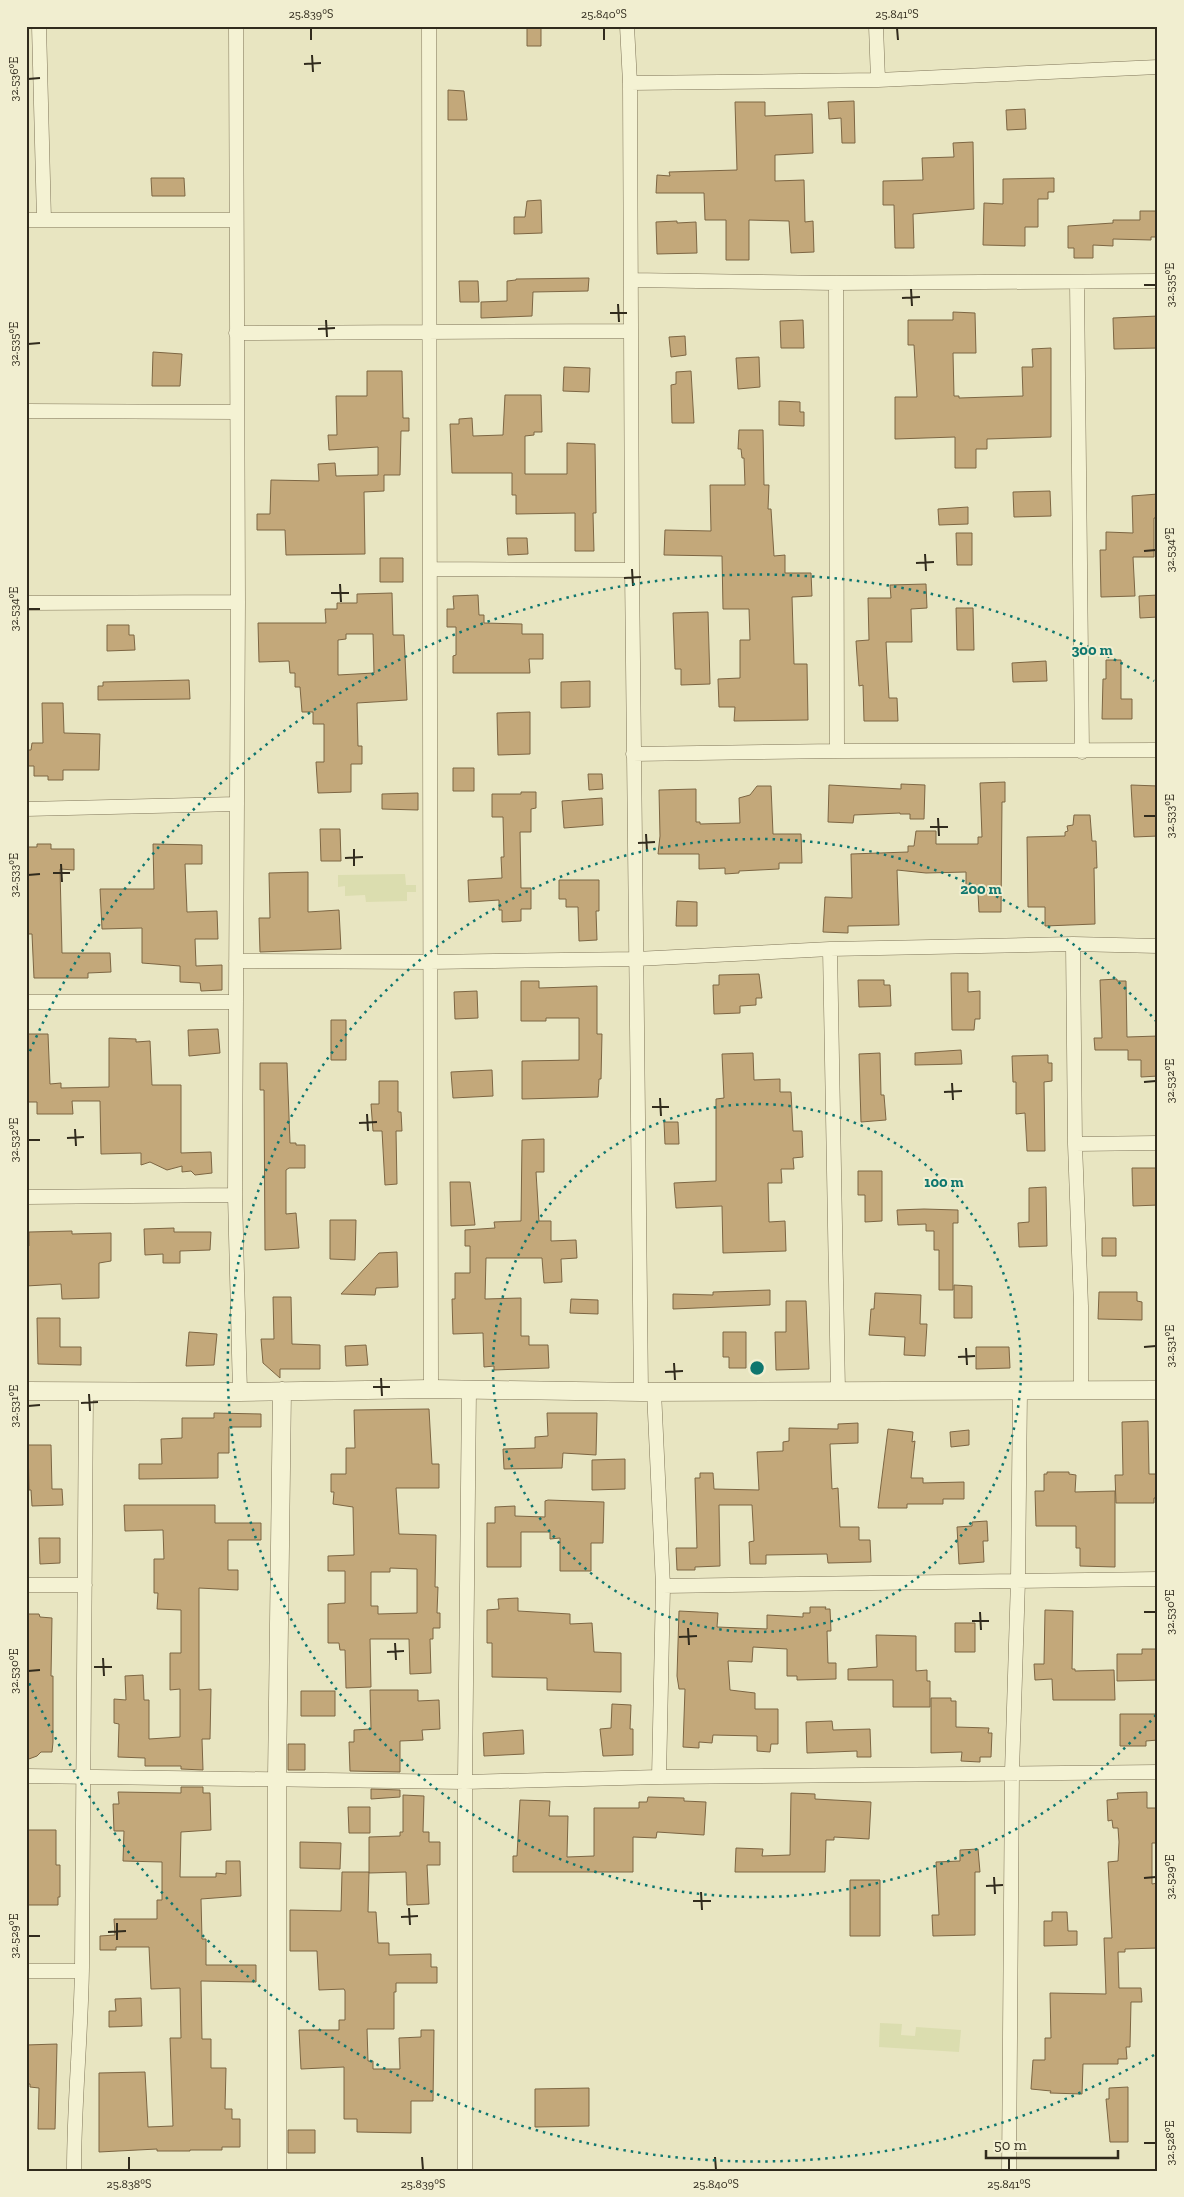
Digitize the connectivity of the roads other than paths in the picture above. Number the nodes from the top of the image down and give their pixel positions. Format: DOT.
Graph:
graph roads {
  1 [pos="39,26"];
  2 [pos="236,26"];
  3 [pos="429,26"];
  4 [pos="627,26"];
  5 [pos="876,26"];
  6 [pos="1158,67"];
  7 [pos="878,80"];
  8 [pos="630,83"];
  9 [pos="26,220"];
  10 [pos="44,220"];
  11 [pos="236,220"];
  12 [pos="630,280"];
  13 [pos="1158,281"];
  14 [pos="836,282"];
  15 [pos="1077,282"];
  16 [pos="430,331"];
  17 [pos="630,331"];
  18 [pos="236,333"];
  19 [pos="26,411"];
  20 [pos="237,412"];
  21 [pos="431,569"];
  22 [pos="632,570"];
  23 [pos="26,602"];
  24 [pos="238,602"];
  25 [pos="1158,750"];
  26 [pos="837,751"];
  27 [pos="1082,752"];
  28 [pos="633,754"];
  29 [pos="26,804"];
  30 [pos="237,804"];
  31 [pos="26,809"];
  32 [pos="1073,944"];
  33 [pos="1158,946"];
  34 [pos="830,949"];
  35 [pos="636,959"];
  36 [pos="236,961"];
  37 [pos="430,962"];
  38 [pos="26,1002"];
  39 [pos="236,1002"];
  40 [pos="1158,1143"];
  41 [pos="1076,1144"];
  42 [pos="235,1195"];
  43 [pos="26,1198"];
  44 [pos="431,1389"];
  45 [pos="469,1390"];
  46 [pos="1081,1390"];
  47 [pos="1158,1390"];
  48 [pos="26,1391"];
  49 [pos="282,1391"];
  50 [pos="1020,1391"];
  51 [pos="86,1392"];
  52 [pos="240,1392"];
  53 [pos="648,1392"];
  54 [pos="838,1392"];
  55 [pos="1158,1579"];
  56 [pos="1018,1580"];
  57 [pos="26,1584"];
  58 [pos="85,1585"];
  59 [pos="663,1586"];
  60 [pos="1012,1772"];
  61 [pos="1158,1772"];
  62 [pos="26,1776"];
  63 [pos="85,1776"];
  64 [pos="659,1777"];
  65 [pos="277,1779"];
  66 [pos="465,1782"];
  67 [pos="26,1971"];
  68 [pos="82,1971"];
  69 [pos="74,2171"];
  70 [pos="277,2171"];
  71 [pos="465,2171"];
  72 [pos="1009,2171"];
  1 -- 10 [label="street"];
  2 -- 11 [label="street"];
  3 -- 16 [label="street"];
  4 -- 8 [label="street"];
  5 -- 7 [label="street"];
  6 -- 7 [label="street"];
  7 -- 8 [label="street"];
  8 -- 12 [label="street"];
  9 -- 10 [label="street"];
  10 -- 11 [label="street"];
  11 -- 18 [label="street"];
  12 -- 14 [label="street"];
  12 -- 17 [label="street"];
  13 -- 15 [label="street"];
  14 -- 15 [label="street"];
  14 -- 26 [label="street"];
  15 -- 27 [label="street"];
  16 -- 17 [label="street"];
  16 -- 18 [label="street"];
  16 -- 21 [label="street"];
  17 -- 22 [label="street"];
  18 -- 20 [label="street"];
  19 -- 20 [label="street"];
  20 -- 24 [label="street"];
  21 -- 22 [label="street"];
  21 -- 37 [label="street"];
  22 -- 28 [label="street"];
  23 -- 24 [label="street"];
  24 -- 30 [label="street"];
  25 -- 27 [label="street"];
  26 -- 27 [label="street"];
  26 -- 28 [label="street"];
  28 -- 35 [label="street"];
  29 -- 30 [label="street"];
  30 -- 31 [label="street"];
  30 -- 36 [label="street"];
  32 -- 33 [label="street"];
  32 -- 34 [label="street"];
  32 -- 41 [label="street"];
  34 -- 35 [label="street"];
  34 -- 54 [label="street"];
  35 -- 37 [label="street"];
  35 -- 53 [label="street"];
  36 -- 37 [label="street"];
  36 -- 39 [label="street"];
  37 -- 44 [label="street"];
  38 -- 39 [label="street"];
  39 -- 42 [label="street"];
  40 -- 41 [label="street"];
  41 -- 46 [label="street"];
  42 -- 43 [label="street"];
  42 -- 52 [label="street"];
  44 -- 45 [label="street"];
  44 -- 49 [label="street"];
  45 -- 53 [label="street"];
  45 -- 66 [label="street"];
  46 -- 47 [label="street"];
  46 -- 50 [label="street"];
  48 -- 51 [label="street"];
  49 -- 52 [label="street"];
  49 -- 65 [label="street"];
  50 -- 54 [label="street"];
  50 -- 56 [label="street"];
  51 -- 52 [label="street"];
  51 -- 58 [label="street"];
  53 -- 54 [label="street"];
  53 -- 59 [label="street"];
  55 -- 56 [label="street"];
  56 -- 59 [label="street"];
  56 -- 60 [label="street"];
  57 -- 58 [label="street"];
  58 -- 63 [label="street"];
  59 -- 64 [label="street"];
  60 -- 61 [label="street"];
  60 -- 64 [label="street"];
  60 -- 72 [label="street"];
  62 -- 63 [label="street"];
  63 -- 65 [label="street"];
  63 -- 68 [label="street"];
  64 -- 66 [label="street"];
  65 -- 66 [label="street"];
  65 -- 70 [label="street"];
  66 -- 71 [label="street"];
  67 -- 68 [label="street"];
  68 -- 69 [label="street"];
}
